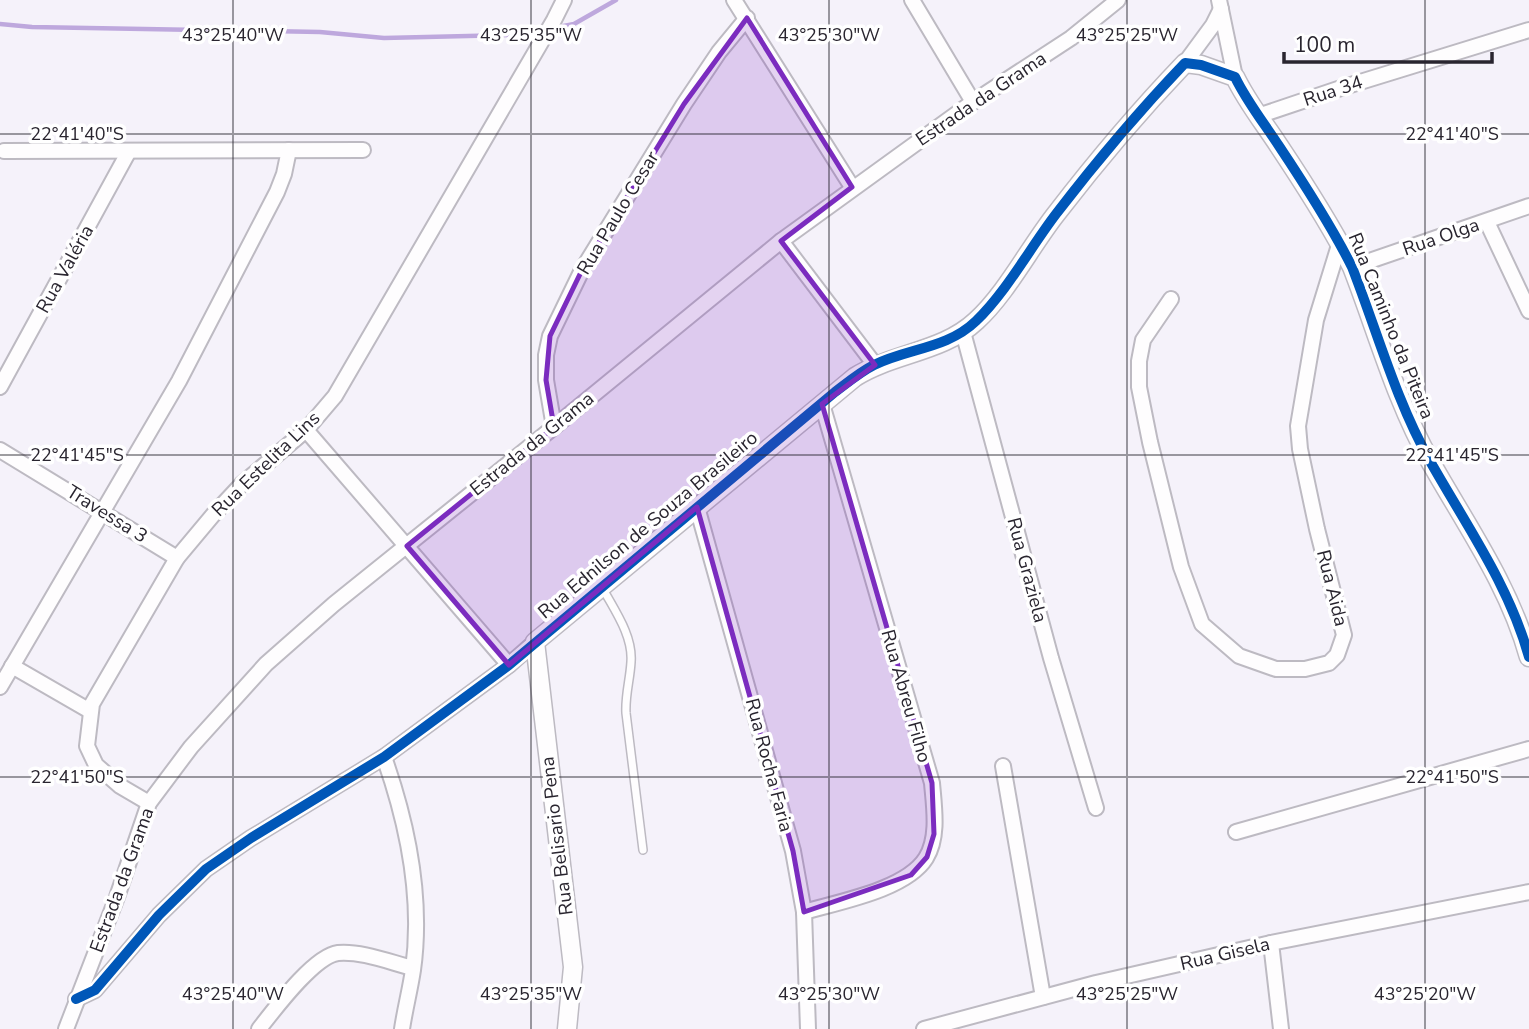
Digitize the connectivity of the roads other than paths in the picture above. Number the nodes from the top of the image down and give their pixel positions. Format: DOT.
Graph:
graph roads {
  1 [pos="564,0"];
  2 [pos="734,0"];
  3 [pos="912,0"];
  4 [pos="1118,0"];
  5 [pos="1220,5"];
  6 [pos="747,18"];
  7 [pos="1529,30"];
  8 [pos="1185,64"];
  9 [pos="1235,77"];
  10 [pos="973,102"];
  11 [pos="1258,116"];
  12 [pos="289,150"];
  13 [pos="363,150"];
  14 [pos="4,151"];
  15 [pos="129,151"];
  16 [pos="852,187"];
  17 [pos="1529,206"];
  18 [pos="1487,222"];
  19 [pos="781,241"];
  20 [pos="1340,242"];
  21 [pos="1352,267"];
  22 [pos="1171,299"];
  23 [pos="1529,312"];
  24 [pos="962,331"];
  25 [pos="875,365"];
  26 [pos="5,368"];
  27 [pos="0,387"];
  28 [pos="822,404"];
  29 [pos="554,427"];
  30 [pos="306,430"];
  31 [pos="0,450"];
  32 [pos="697,507"];
  33 [pos="102,510"];
  34 [pos="407,546"];
  35 [pos="177,558"];
  36 [pos="601,586"];
  37 [pos="1526,633"];
  38 [pos="535,642"];
  39 [pos="1529,657"];
  40 [pos="509,665"];
  41 [pos="12,666"];
  42 [pos="0,687"];
  43 [pos="90,711"];
  44 [pos="1529,749"];
  45 [pos="384,757"];
  46 [pos="1003,766"];
  47 [pos="149,803"];
  48 [pos="1096,808"];
  49 [pos="1236,832"];
  50 [pos="643,850"];
  51 [pos="1529,892"];
  52 [pos="804,912"];
  53 [pos="1271,943"];
  54 [pos="413,968"];
  55 [pos="1043,997"];
  56 [pos="76,999"];
  57 [pos="66,1029"];
  58 [pos="259,1029"];
  59 [pos="402,1029"];
  60 [pos="567,1029"];
  61 [pos="808,1029"];
  62 [pos="924,1029"];
  63 [pos="1281,1029"];
  1 -- 30 [label="street, Rua Estelita Lins"];
  2 -- 6 [label="street"];
  3 -- 10 [label="street"];
  4 -- 10 [label="street, Estrada da Grama"];
  5 -- 8 [label="street, Rua Caminho da Piteira"];
  5 -- 9 [label="street, Rua Caminho da Piteira"];
  6 -- 16 [label="street"];
  6 -- 29 [label="street, Rua Paulo Cesar"];
  7 -- 11 [label="street, Rua 34"];
  8 -- 9 [label="street"];
  8 -- 24 [label="street, Rua Ednilson de Souza Brasileiro"];
  9 -- 11 [label="street, Rua Caminho da Piteira"];
  10 -- 16 [label="street, Estrada da Grama"];
  11 -- 20 [label="street, Rua Caminho da Piteira"];
  12 -- 13 [label="street"];
  12 -- 15 [label="street"];
  12 -- 33 [label="street"];
  14 -- 15 [label="street"];
  15 -- 26 [label="street, Rua Valéria"];
  16 -- 19 [label="street, Estrada da Grama"];
  17 -- 18 [label="street, Rua Olga"];
  18 -- 21 [label="street, Rua Olga"];
  18 -- 23 [label="street"];
  19 -- 25 [label="street"];
  19 -- 29 [label="street, Estrada da Grama"];
  20 -- 21 [label="street, Rua Caminho da Piteira"];
  20 -- 22 [label="street, Rua Aida"];
  21 -- 37 [label="street, Rua Caminho da Piteira"];
  24 -- 25 [label="street, Rua Ednilson de Souza Brasileiro"];
  24 -- 48 [label="street, Rua Graziela"];
  25 -- 28 [label="street, Rua Ednilson de Souza Brasileiro"];
  26 -- 27 [label="street, Rua Valéria"];
  28 -- 32 [label="street, Rua Ednilson de Souza Brasileiro"];
  28 -- 52 [label="street, Rua Abreu Filho"];
  29 -- 34 [label="street, Estrada da Grama"];
  30 -- 34 [label="street"];
  30 -- 35 [label="street, Rua Estelita Lins"];
  31 -- 33 [label="street, Travessa 3"];
  32 -- 36 [label="street, Rua Ednilson de Souza Brasileiro"];
  32 -- 52 [label="street, Rua Rocha Faria"];
  33 -- 35 [label="street, Travessa 3"];
  33 -- 41 [label="street"];
  34 -- 40 [label="street"];
  34 -- 47 [label="street, Estrada da Grama"];
  35 -- 43 [label="street, Rua Estelita Lins"];
  36 -- 38 [label="street, Rua Ednilson de Souza Brasileiro"];
  36 -- 50 [label="lane"];
  37 -- 39 [label="street, Rua Caminho da Piteira"];
  38 -- 40 [label="street, Rua Ednilson de Souza Brasileiro"];
  38 -- 60 [label="street, Rua Belisario Pena"];
  40 -- 45 [label="street, Rua Ednilson de Souza Brasileiro"];
  41 -- 42 [label="street"];
  41 -- 43 [label="street"];
  43 -- 47 [label="street, Rua Estelita Lins"];
  44 -- 49 [label="street"];
  45 -- 54 [label="street"];
  45 -- 56 [label="street, Rua Ednilson de Souza Brasileiro"];
  46 -- 55 [label="street"];
  47 -- 56 [label="street, Estrada da Grama"];
  51 -- 53 [label="street, Rua Gisela"];
  52 -- 61 [label="street, Rua Rocha Faria"];
  53 -- 55 [label="street, Rua Gisela"];
  53 -- 63 [label="street"];
  54 -- 58 [label="street"];
  54 -- 59 [label="street"];
  55 -- 62 [label="street, Rua Gisela"];
  56 -- 57 [label="street, Estrada da Grama"];
}
